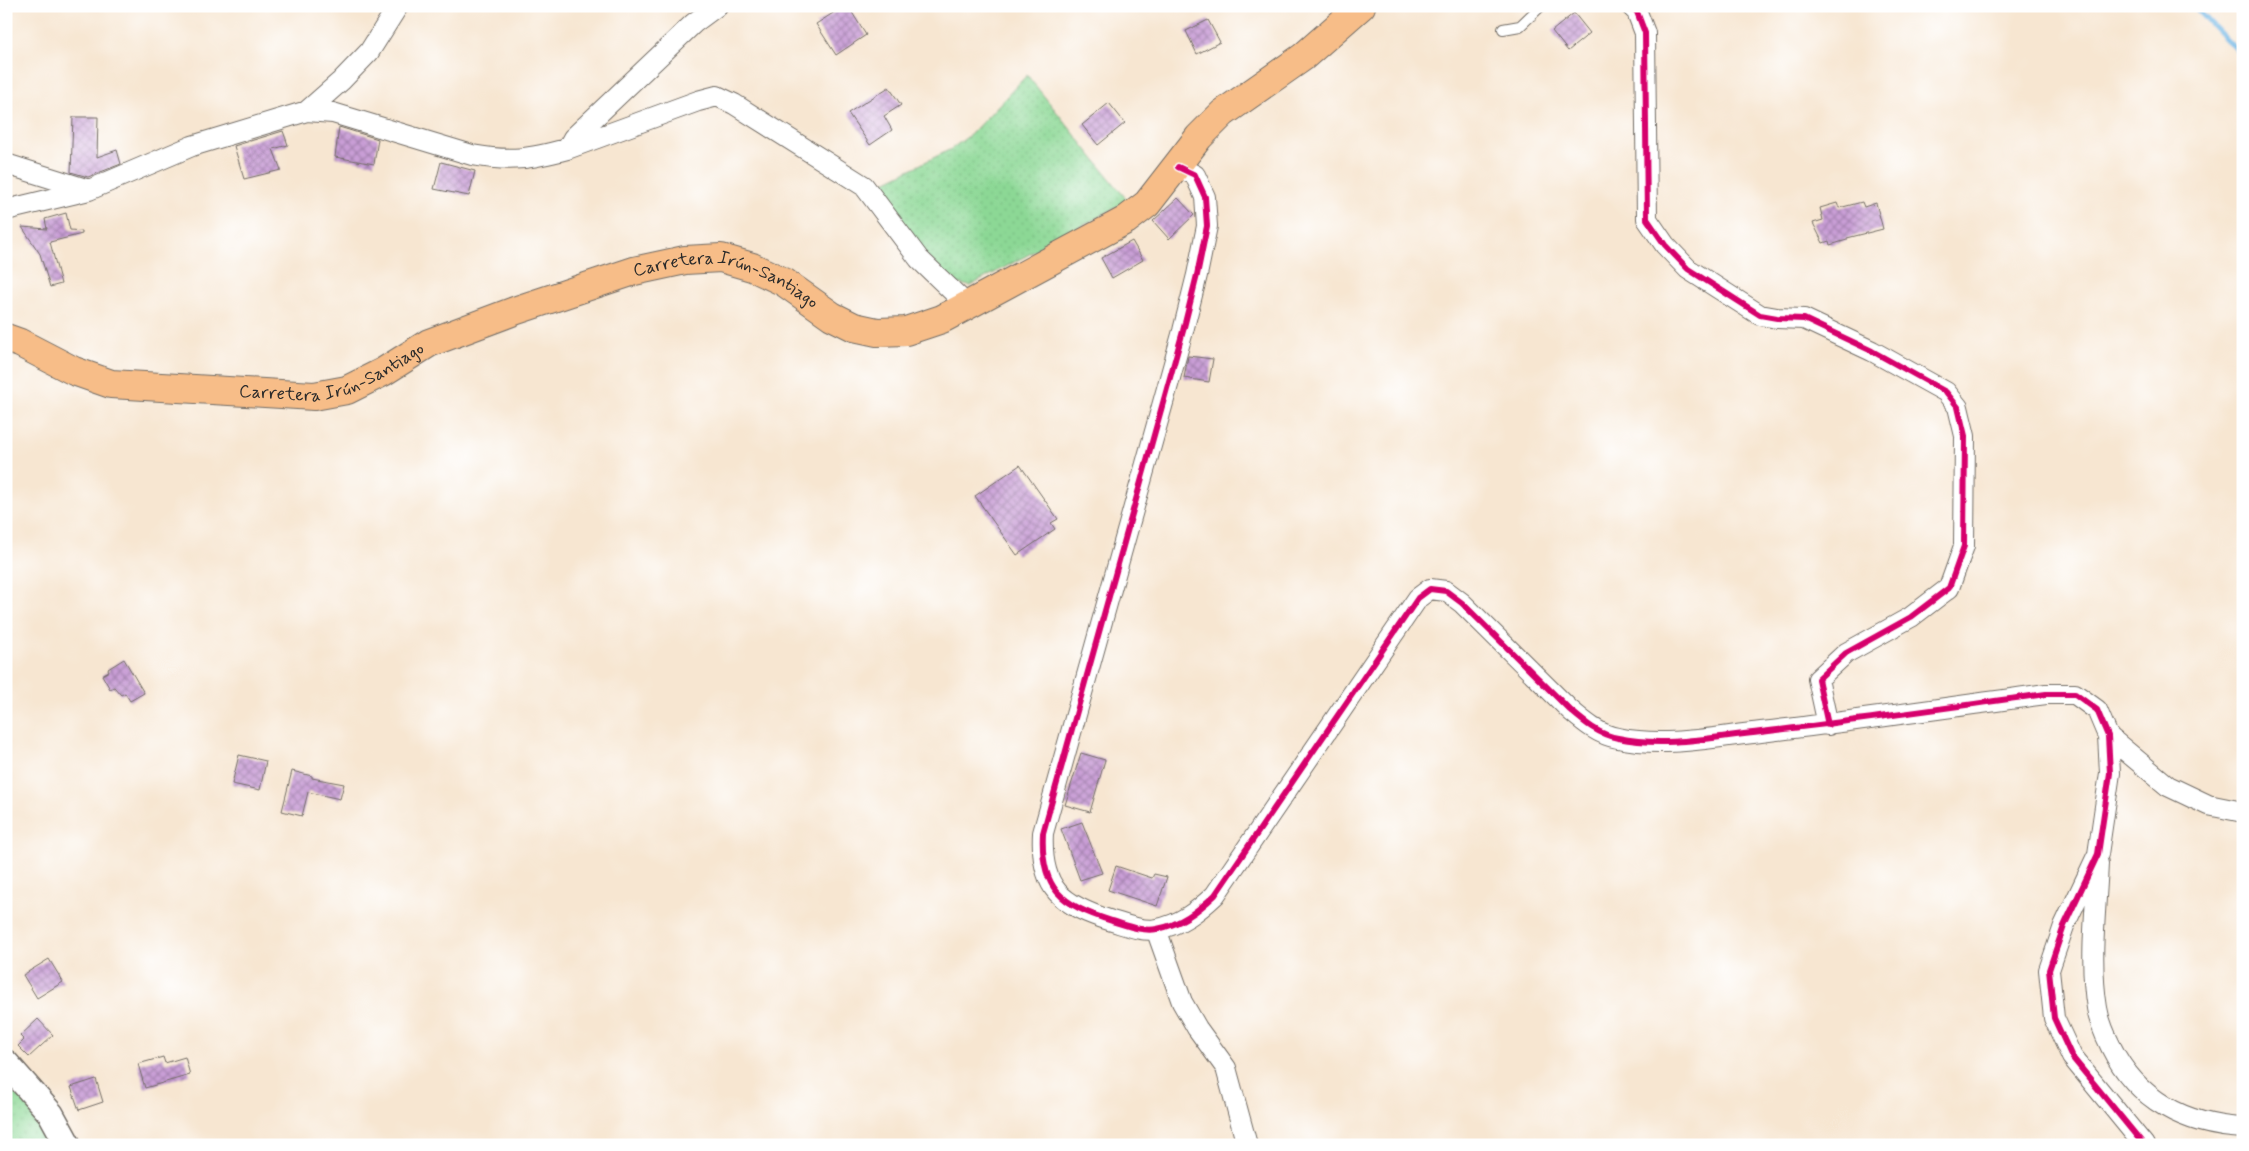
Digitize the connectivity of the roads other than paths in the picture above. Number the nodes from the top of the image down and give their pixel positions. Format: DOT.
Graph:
graph roads {
  1 [pos="398,6"];
  2 [pos="716,6"];
  3 [pos="1361,6"];
  4 [pos="1542,6"];
  5 [pos="1631,6"];
  6 [pos="1503,29"];
  7 [pos="307,111"];
  8 [pos="567,149"];
  9 [pos="6,164"];
  10 [pos="1178,167"];
  11 [pos="88,190"];
  12 [pos="6,210"];
  13 [pos="968,306"];
  14 [pos="6,338"];
  15 [pos="1828,724"];
  16 [pos="2108,736"];
  17 [pos="2243,812"];
  18 [pos="2098,854"];
  19 [pos="1156,929"];
  20 [pos="6,1063"];
  21 [pos="2243,1128"];
  22 [pos="68,1145"];
  23 [pos="1247,1145"];
  24 [pos="2144,1145"];
  1 -- 7 [label="street"];
  2 -- 8 [label="street"];
  3 -- 10 [label="highway, Carretera Irún-Santiago"];
  4 -- 6 [label="lane"];
  5 -- 15 [label="street"];
  7 -- 8 [label="street"];
  7 -- 11 [label="street"];
  8 -- 13 [label="street"];
  9 -- 11 [label="street"];
  10 -- 13 [label="highway, Carretera Irún-Santiago"];
  10 -- 19 [label="street"];
  11 -- 12 [label="street"];
  13 -- 14 [label="highway, Carretera Irún-Santiago"];
  15 -- 16 [label="street"];
  15 -- 19 [label="street"];
  16 -- 17 [label="street"];
  16 -- 18 [label="street"];
  18 -- 21 [label="street"];
  18 -- 24 [label="street"];
  19 -- 23 [label="street"];
  20 -- 22 [label="street"];
}
